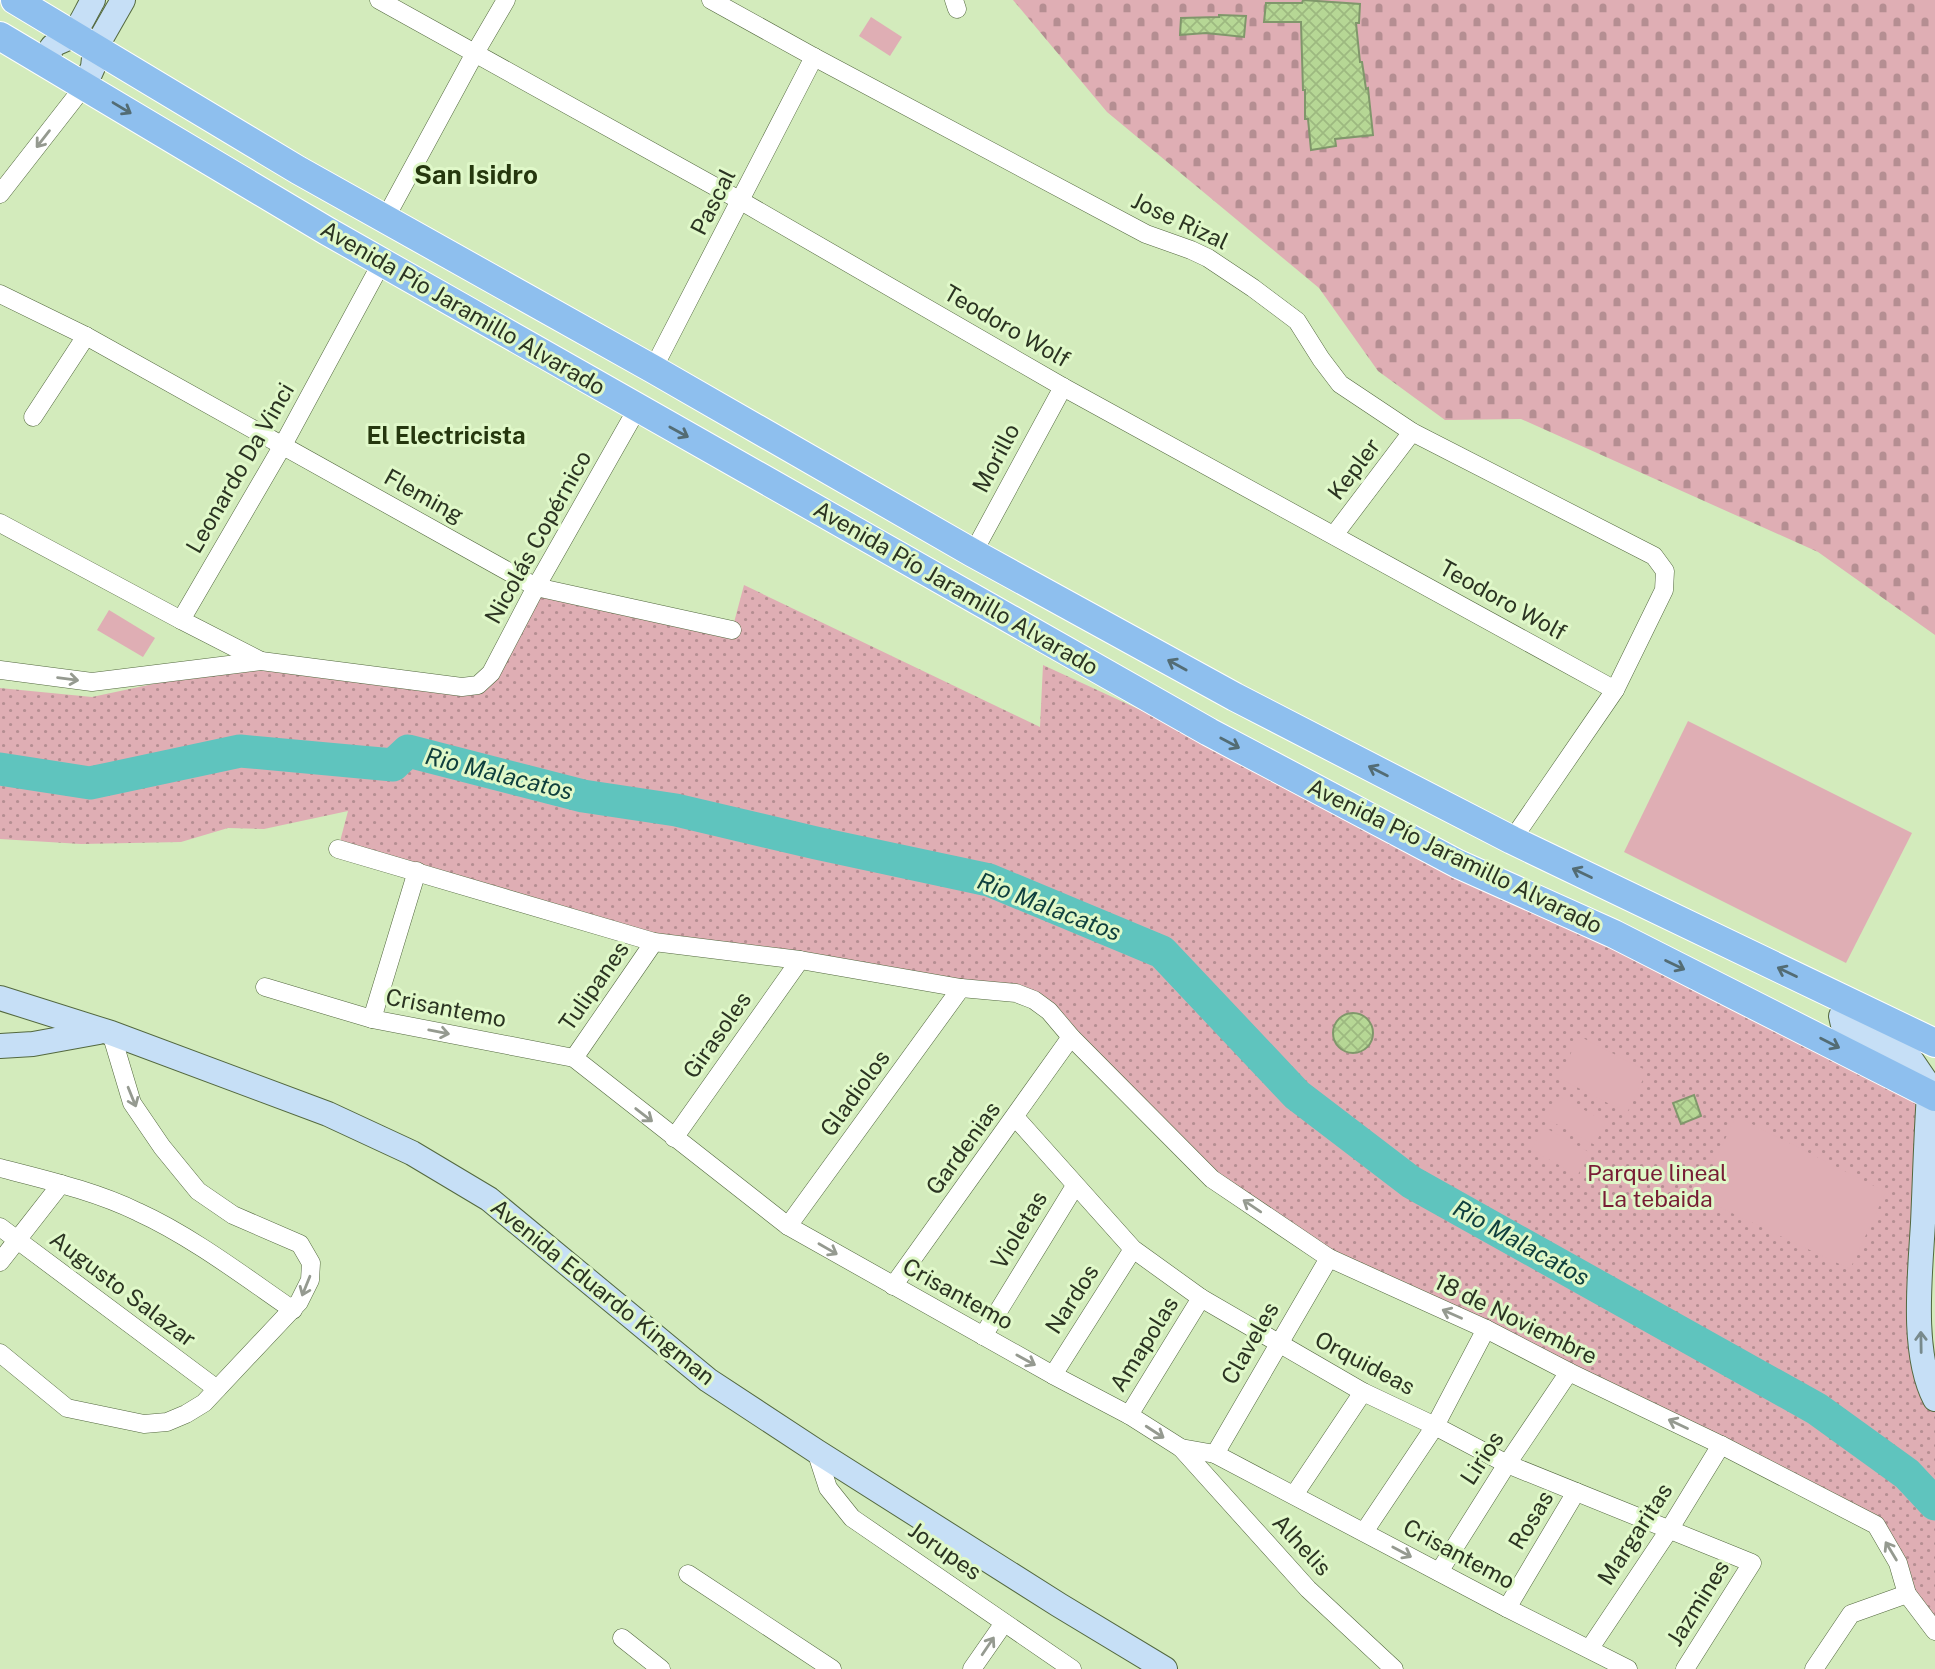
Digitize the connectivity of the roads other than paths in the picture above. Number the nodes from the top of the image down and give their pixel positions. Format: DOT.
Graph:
graph roads {
  1 [pos="15,0"];
  2 [pos="93,0"];
  3 [pos="123,0"];
  4 [pos="379,0"];
  5 [pos="506,0"];
  6 [pos="711,0"];
  7 [pos="0,36"];
  8 [pos="84,42"];
  9 [pos="475,53"];
  10 [pos="814,57"];
  11 [pos="51,66"];
  12 [pos="85,85"];
  13 [pos="0,194"];
  14 [pos="741,201"];
  15 [pos="386,217"];
  16 [pos="382,262"];
  17 [pos="0,294"];
  18 [pos="86,336"];
  19 [pos="653,369"];
  20 [pos="1063,387"];
  21 [pos="637,409"];
  22 [pos="33,417"];
  23 [pos="1412,432"];
  24 [pos="283,445"];
  25 [pos="0,523"];
  26 [pos="1334,535"];
  27 [pos="973,553"];
  28 [pos="536,587"];
  29 [pos="181,620"];
  30 [pos="732,630"];
  31 [pos="261,661"];
  32 [pos="0,670"];
  33 [pos="1615,690"];
  34 [pos="1512,840"];
  35 [pos="338,849"];
  36 [pos="417,871"];
  37 [pos="654,942"];
  38 [pos="800,960"];
  39 [pos="265,987"];
  40 [pos="961,988"];
  41 [pos="0,998"];
  42 [pos="1848,1002"];
  43 [pos="372,1019"];
  44 [pos="107,1032"];
  45 [pos="1071,1037"];
  46 [pos="1935,1043"];
  47 [pos="0,1046"];
  48 [pos="574,1058"];
  49 [pos="1932,1095"];
  50 [pos="1015,1117"];
  51 [pos="674,1138"];
  52 [pos="0,1168"];
  53 [pos="61,1184"];
  54 [pos="1075,1186"];
  55 [pos="788,1226"];
  56 [pos="0,1227"];
  57 [pos="17,1240"];
  58 [pos="1133,1249"];
  59 [pos="1329,1258"];
  60 [pos="0,1262"];
  61 [pos="1927,1280"];
  62 [pos="893,1286"];
  63 [pos="1201,1298"];
  64 [pos="293,1310"];
  65 [pos="1486,1329"];
  66 [pos="983,1336"];
  67 [pos="1278,1344"];
  68 [pos="0,1353"];
  69 [pos="1569,1373"];
  70 [pos="1053,1375"];
  71 [pos="217,1389"];
  72 [pos="1363,1392"];
  73 [pos="1935,1399"];
  74 [pos="1129,1415"];
  75 [pos="1435,1426"];
  76 [pos="1721,1445"];
  77 [pos="1181,1448"];
  78 [pos="816,1451"];
  79 [pos="1215,1454"];
  80 [pos="1507,1464"];
  81 [pos="1576,1492"];
  82 [pos="1294,1496"];
  83 [pos="1669,1530"];
  84 [pos="1364,1532"];
  85 [pos="1752,1563"];
  86 [pos="1439,1572"];
  87 [pos="688,1574"];
  88 [pos="1907,1594"];
  89 [pos="1507,1608"];
  90 [pos="1004,1623"];
  91 [pos="1935,1631"];
  92 [pos="622,1638"];
  93 [pos="1590,1648"];
  94 [pos="661,1669"];
  95 [pos="832,1669"];
  96 [pos="972,1669"];
  97 [pos="1072,1669"];
  98 [pos="1165,1669"];
  99 [pos="1394,1669"];
  100 [pos="1628,1669"];
  101 [pos="1685,1669"];
  102 [pos="1814,1669"];
  1 -- 8 [label="main road, Avenida Pío Jaramillo Alvarado"];
  2 -- 8 [label="main road"];
  3 -- 8 [label="main road"];
  4 -- 9 [label="street, Teodoro Wolf"];
  5 -- 9 [label="street"];
  6 -- 10 [label="street, Jose Rizal"];
  7 -- 11 [label="main road, Avenida Pío Jaramillo Alvarado"];
  8 -- 11 [label="main road"];
  8 -- 12 [label="main road"];
  8 -- 15 [label="main road, Avenida Pío Jaramillo Alvarado"];
  9 -- 14 [label="street, Teodoro Wolf"];
  9 -- 15 [label="street"];
  10 -- 14 [label="street, Pascal"];
  10 -- 23 [label="street, Jose Rizal"];
  11 -- 12 [label="main road, Avenida Pío Jaramillo Alvarado"];
  12 -- 13 [label="street, one-way"];
  12 -- 16 [label="main road, Avenida Pío Jaramillo Alvarado, one-way"];
  14 -- 19 [label="street, Pascal"];
  14 -- 20 [label="street, Teodoro Wolf"];
  15 -- 19 [label="main road, Avenida Pío Jaramillo Alvarado"];
  16 -- 21 [label="main road, Avenida Pío Jaramillo Alvarado"];
  16 -- 24 [label="street, Leonardo Da Vinci"];
  17 -- 18 [label="street, Fleming"];
  18 -- 22 [label="street"];
  18 -- 24 [label="street, Fleming"];
  19 -- 27 [label="main road, Avenida Pío Jaramillo Alvarado"];
  20 -- 26 [label="street, Teodoro Wolf"];
  20 -- 27 [label="street, Morillo"];
  21 -- 28 [label="street, Nicolás Copérnico"];
  21 -- 49 [label="main road, Avenida Pío Jaramillo Alvarado, one-way"];
  23 -- 26 [label="street, Kepler"];
  23 -- 33 [label="street, Jose Rizal"];
  24 -- 28 [label="street, Fleming"];
  24 -- 29 [label="street, Leonardo Da Vinci"];
  25 -- 29 [label="street"];
  26 -- 33 [label="street, Teodoro Wolf"];
  34 -- 27 [label="main road, Avenida Pío Jaramillo Alvarado, one-way"];
  28 -- 30 [label="street, Fleming"];
  28 -- 31 [label="street, Nicolás Copérnico"];
  29 -- 31 [label="street"];
  32 -- 31 [label="street, one-way"];
  33 -- 34 [label="street"];
  42 -- 34 [label="main road, Avenida Pío Jaramillo Alvarado, one-way"];
  35 -- 36 [label="street, 18 de Noviembre"];
  36 -- 37 [label="street, 18 de Noviembre"];
  36 -- 43 [label="street"];
  37 -- 38 [label="street, 18 de Noviembre"];
  37 -- 48 [label="street, Tulipanes"];
  38 -- 40 [label="street, 18 de Noviembre"];
  38 -- 51 [label="street, Girasoles"];
  39 -- 43 [label="street, Crisantemo"];
  40 -- 45 [label="street, 18 de Noviembre"];
  40 -- 55 [label="street, Gladiolos"];
  41 -- 44 [label="main road, Avenida Eduardo Kingman"];
  42 -- 46 [label="main road, Avenida Pío Jaramillo Alvarado"];
  42 -- 49 [label="main road"];
  43 -- 48 [label="street, Crisantemo, one-way"];
  44 -- 47 [label="main road"];
  44 -- 64 [label="street, one-way"];
  44 -- 78 [label="main road, Avenida Eduardo Kingman"];
  45 -- 50 [label="street, Gardenias"];
  59 -- 45 [label="street, 18 de Noviembre, one-way"];
  48 -- 51 [label="street, Crisantemo, one-way"];
  49 -- 61 [label="main road"];
  50 -- 54 [label="street, Orquideas"];
  50 -- 62 [label="street, Gardenias"];
  51 -- 55 [label="street, Crisantemo"];
  52 -- 53 [label="street"];
  53 -- 57 [label="street"];
  53 -- 64 [label="street"];
  54 -- 58 [label="street, Orquideas"];
  54 -- 66 [label="street, Violetas"];
  55 -- 62 [label="street, Crisantemo, one-way"];
  56 -- 57 [label="street, Augusto Salazar"];
  57 -- 60 [label="street"];
  57 -- 71 [label="street, Augusto Salazar"];
  58 -- 63 [label="street, Orquideas"];
  58 -- 70 [label="street, Nardos"];
  65 -- 59 [label="street, 18 de Noviembre, one-way"];
  59 -- 67 [label="street, Claveles"];
  73 -- 61 [label="main road, one-way"];
  62 -- 66 [label="street, Crisantemo"];
  63 -- 67 [label="street, Orquideas"];
  63 -- 74 [label="street, Amapolas"];
  64 -- 71 [label="street"];
  65 -- 69 [label="street, 18 de Noviembre"];
  65 -- 75 [label="street"];
  66 -- 70 [label="street, Crisantemo, one-way"];
  67 -- 72 [label="street, Orquideas"];
  67 -- 79 [label="street, Claveles"];
  68 -- 71 [label="street"];
  76 -- 69 [label="street, 18 de Noviembre, one-way"];
  69 -- 80 [label="street, Lirios"];
  70 -- 74 [label="street, Crisantemo"];
  72 -- 75 [label="street, Orquideas"];
  72 -- 82 [label="street"];
  74 -- 77 [label="street, Crisantemo, one-way"];
  75 -- 80 [label="street, Orquideas"];
  75 -- 84 [label="street"];
  76 -- 83 [label="street, Margaritas"];
  88 -- 76 [label="street, 18 de Noviembre, one-way"];
  77 -- 79 [label="street, Crisantemo"];
  77 -- 99 [label="street, Alhelis"];
  78 -- 90 [label="street, Jorupes"];
  78 -- 98 [label="main road, Avenida Eduardo Kingman"];
  79 -- 82 [label="street, Crisantemo"];
  80 -- 81 [label="street, Orquideas"];
  80 -- 86 [label="street, Lirios"];
  81 -- 83 [label="street, Orquideas"];
  81 -- 89 [label="street, Rosas"];
  82 -- 84 [label="street, Crisantemo"];
  83 -- 85 [label="street, Orquideas"];
  83 -- 93 [label="street, Margaritas"];
  84 -- 86 [label="street, Crisantemo, one-way"];
  85 -- 101 [label="street, Jazmines"];
  86 -- 89 [label="street, Crisantemo"];
  87 -- 95 [label="street"];
  88 -- 91 [label="street, 18 de Noviembre"];
  88 -- 102 [label="street"];
  89 -- 93 [label="street, Crisantemo"];
  96 -- 90 [label="street, one-way"];
  90 -- 97 [label="street, Jorupes"];
  92 -- 94 [label="street"];
  93 -- 100 [label="street, Crisantemo"];
}
